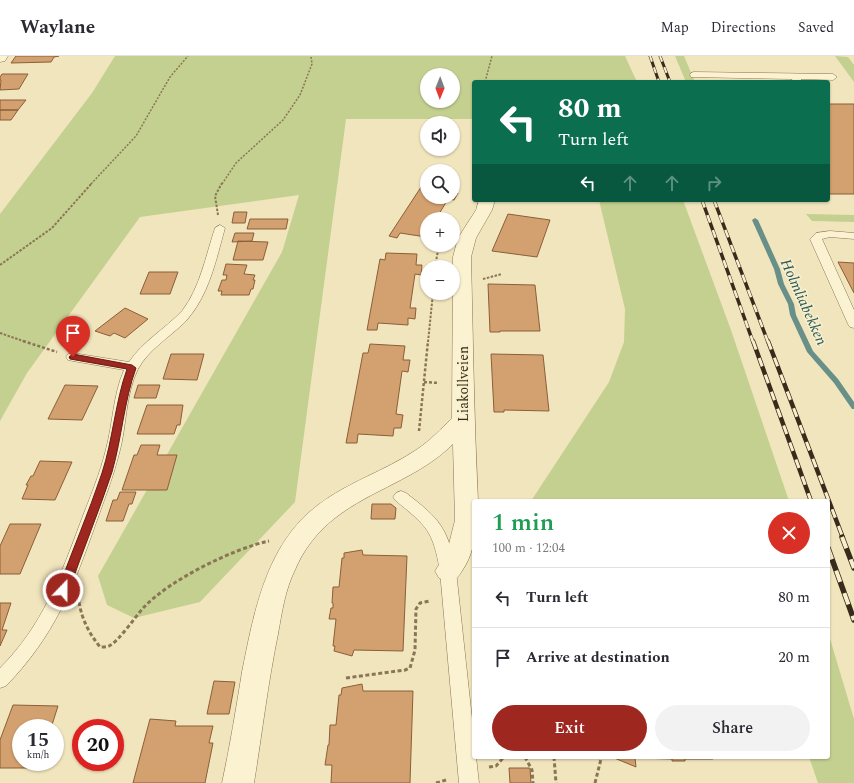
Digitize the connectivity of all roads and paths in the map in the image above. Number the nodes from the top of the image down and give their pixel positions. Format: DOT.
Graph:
graph roads {
  1 [pos="188,56"];
  2 [pos="311,56"];
  3 [pos="492,56"];
  4 [pos="694,74"];
  5 [pos="833,77"];
  6 [pos="797,79"];
  7 [pos="486,80"];
  8 [pos="487,202"];
  9 [pos="220,228"];
  10 [pos="854,236"];
  11 [pos="0,265"];
  12 [pos="432,300"];
  13 [pos="854,324"];
  14 [pos="0,333"];
  15 [pos="73,357"];
  16 [pos="132,368"];
  17 [pos="424,382"];
  18 [pos="430,383"];
  19 [pos="463,420"];
  20 [pos="410,464"];
  21 [pos="401,497"];
  22 [pos="302,537"];
  23 [pos="448,570"];
  24 [pos="59,600"];
  25 [pos="451,600"];
  26 [pos="346,678"];
  27 [pos="0,680"];
  28 [pos="502,759"];
  29 [pos="526,759"];
  30 [pos="554,759"];
  31 [pos="601,759"];
  32 [pos="486,767"];
  33 [pos="238,783"];
  34 [pos="469,783"];
  35 [pos="533,783"];
  36 [pos="556,783"];
  37 [pos="594,783"];
  1 -- 11 [label="path"];
  2 -- 9 [label="path"];
  3 -- 7 [label="path"];
  4 -- 6 [label="lane"];
  5 -- 6 [label="lane"];
  8 -- 19 [label="street, Liakollveien"];
  9 -- 16 [label="lane"];
  10 -- 13 [label="lane"];
  12 -- 17 [label="path"];
  14 -- 15 [label="path"];
  15 -- 16 [label="lane"];
  16 -- 24 [label="lane"];
  17 -- 18 [label="path"];
  17 -- 20 [label="path"];
  19 -- 20 [label="street"];
  19 -- 23 [label="street, Liakollveien"];
  20 -- 22 [label="street"];
  21 -- 23 [label="lane"];
  22 -- 24 [label="path"];
  22 -- 33 [label="street"];
  23 -- 25 [label="lane"];
  24 -- 27 [label="lane"];
  25 -- 26 [label="path"];
  25 -- 34 [label="lane"];
  28 -- 32 [label="path"];
  29 -- 35 [label="path"];
  30 -- 36 [label="path"];
  31 -- 37 [label="path"];
}
